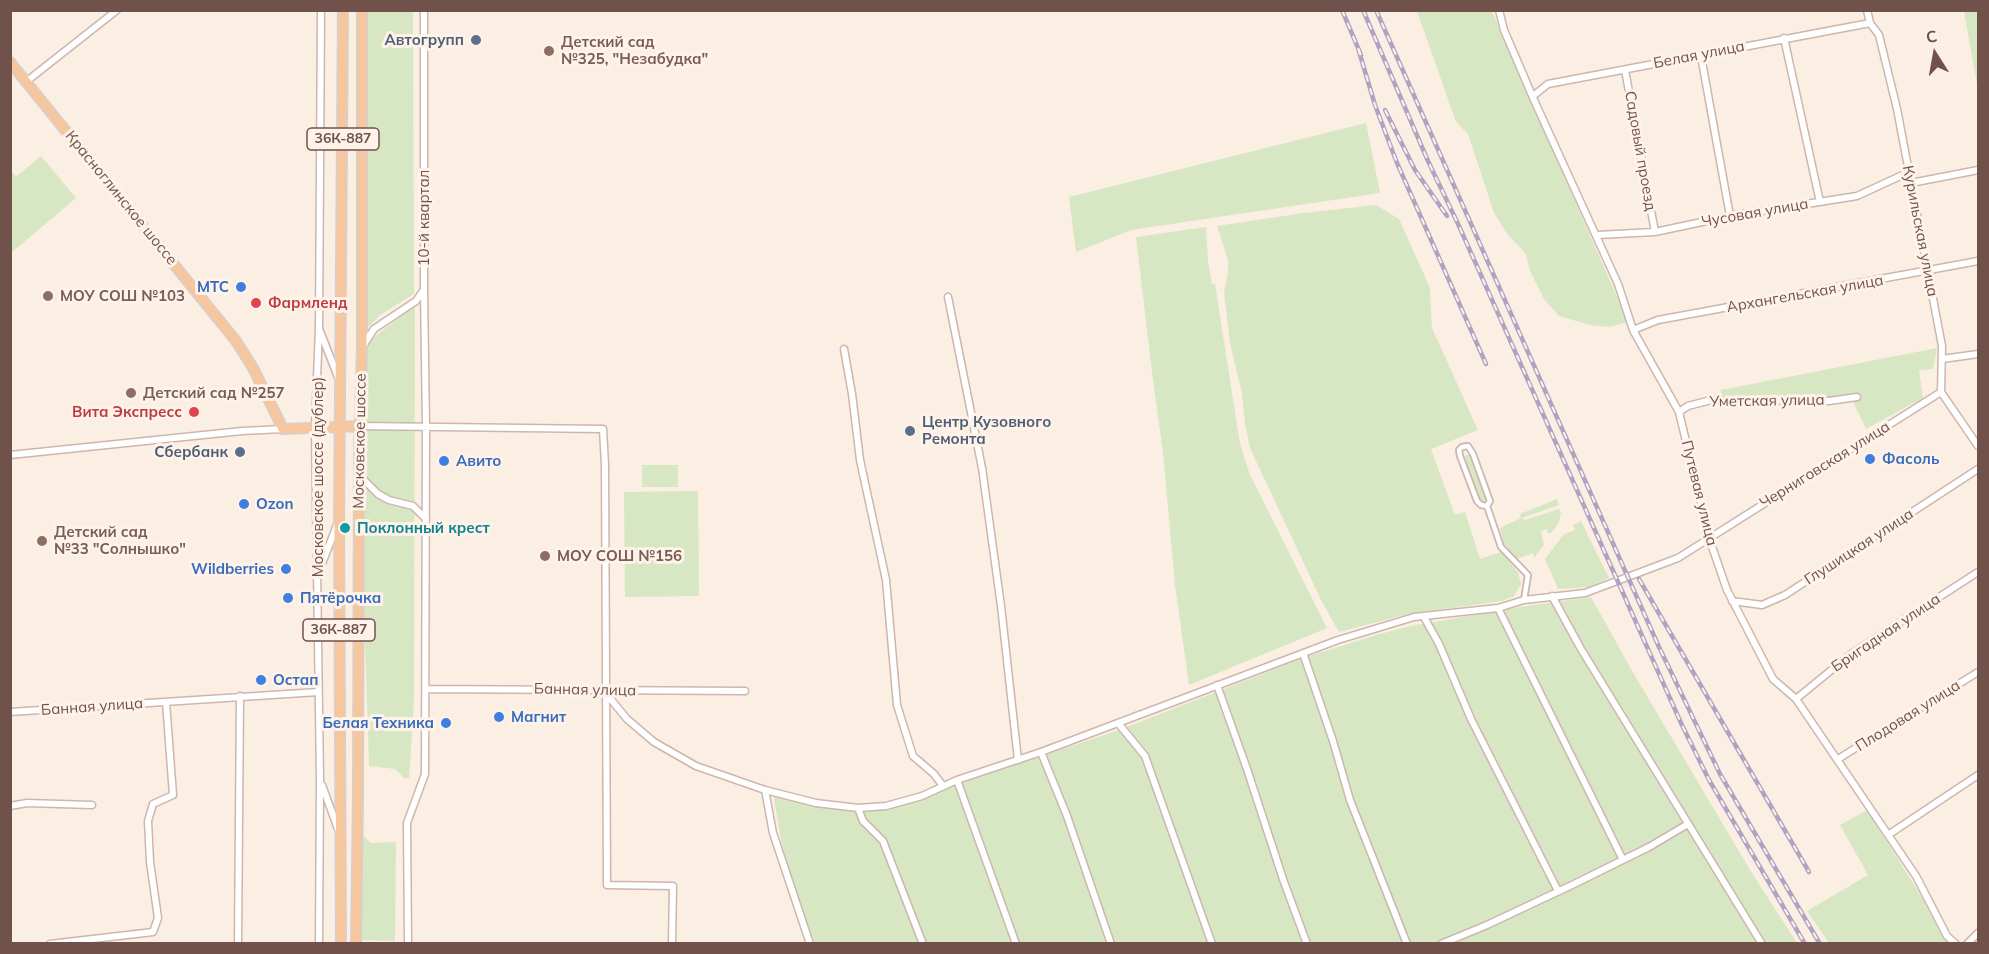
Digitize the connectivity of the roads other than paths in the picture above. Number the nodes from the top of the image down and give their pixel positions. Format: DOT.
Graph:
graph roads {
  1 [pos="117,10"];
  2 [pos="321,10"];
  3 [pos="343,10"];
  4 [pos="362,10"];
  5 [pos="424,10"];
  6 [pos="1867,10"];
  7 [pos="1500,11"];
  8 [pos="1870,23"];
  9 [pos="1784,38"];
  10 [pos="1701,56"];
  11 [pos="10,62"];
  12 [pos="1625,70"];
  13 [pos="27,81"];
  14 [pos="1533,96"];
  15 [pos="1978,170"];
  16 [pos="1909,172"];
  17 [pos="1911,183"];
  18 [pos="1820,202"];
  19 [pos="1730,216"];
  20 [pos="1655,232"];
  21 [pos="1597,235"];
  22 [pos="1978,261"];
  23 [pos="1928,272"];
  24 [pos="424,291"];
  25 [pos="948,297"];
  26 [pos="319,327"];
  27 [pos="1632,330"];
  28 [pos="362,348"];
  29 [pos="844,349"];
  30 [pos="1978,354"];
  31 [pos="1942,359"];
  32 [pos="340,382"];
  33 [pos="1941,392"];
  34 [pos="1857,396"];
  35 [pos="1679,412"];
  36 [pos="360,426"];
  37 [pos="426,426"];
  38 [pos="340,427"];
  39 [pos="315,428"];
  40 [pos="283,429"];
  41 [pos="1978,446"];
  42 [pos="10,455"];
  43 [pos="1978,469"];
  44 [pos="360,476"];
  45 [pos="1487,506"];
  46 [pos="426,519"];
  47 [pos="339,520"];
  48 [pos="1709,538"];
  49 [pos="319,572"];
  50 [pos="1978,572"];
  51 [pos="1552,596"];
  52 [pos="1524,600"];
  53 [pos="1732,601"];
  54 [pos="1498,608"];
  55 [pos="1424,617"];
  56 [pos="1303,653"];
  57 [pos="1978,672"];
  58 [pos="1217,685"];
  59 [pos="426,689"];
  60 [pos="745,691"];
  61 [pos="318,692"];
  62 [pos="604,692"];
  63 [pos="240,696"];
  64 [pos="1796,699"];
  65 [pos="166,702"];
  66 [pos="10,712"];
  67 [pos="1118,723"];
  68 [pos="1041,752"];
  69 [pos="1838,759"];
  70 [pos="1018,760"];
  71 [pos="1978,775"];
  72 [pos="957,780"];
  73 [pos="320,781"];
  74 [pos="943,786"];
  75 [pos="765,790"];
  76 [pos="92,805"];
  77 [pos="10,806"];
  78 [pos="858,808"];
  79 [pos="1688,824"];
  80 [pos="340,833"];
  81 [pos="1888,835"];
  82 [pos="1623,860"];
  83 [pos="1558,891"];
  84 [pos="1978,933"];
  85 [pos="50,944"];
  86 [pos="238,944"];
  87 [pos="319,944"];
  88 [pos="340,944"];
  89 [pos="356,944"];
  90 [pos="408,944"];
  91 [pos="672,944"];
  92 [pos="810,944"];
  93 [pos="923,944"];
  94 [pos="1016,944"];
  95 [pos="1111,944"];
  96 [pos="1212,944"];
  97 [pos="1307,944"];
  98 [pos="1407,944"];
  99 [pos="1441,944"];
  100 [pos="1762,944"];
  101 [pos="1956,944"];
  102 [pos="1966,944"];
  1 -- 13 [label="street"];
  2 -- 26 [label="street, Московское шоссе (дублер)"];
  3 -- 32 [label="main road, Московское шоссе / 36К-887"];
  4 -- 28 [label="main road, Московское шоссе / 36К-887"];
  5 -- 24 [label="street, 10-й квартал"];
  6 -- 8 [label="street, Курильская улица"];
  7 -- 14 [label="street, Путевая улица"];
  8 -- 9 [label="street, Белая улица"];
  8 -- 16 [label="street, Курильская улица"];
  9 -- 10 [label="street, Белая улица"];
  9 -- 18 [label="street"];
  10 -- 12 [label="street, Белая улица"];
  10 -- 19 [label="street"];
  11 -- 13 [label="main road, Красноглинское шоссе"];
  12 -- 14 [label="street, Белая улица"];
  12 -- 20 [label="street, Садовый проезд"];
  13 -- 40 [label="main road, Красноглинское шоссе"];
  14 -- 21 [label="street, Путевая улица"];
  15 -- 17 [label="street"];
  16 -- 17 [label="street, Курильская улица"];
  16 -- 18 [label="street, Чусовая улица"];
  17 -- 23 [label="street, Курильская улица"];
  18 -- 19 [label="street, Чусовая улица"];
  19 -- 20 [label="street, Чусовая улица"];
  20 -- 21 [label="street, Чусовая улица"];
  21 -- 27 [label="street, Путевая улица"];
  22 -- 23 [label="street, Архангельская улица"];
  23 -- 27 [label="street, Архангельская улица"];
  23 -- 31 [label="street, Курильская улица"];
  24 -- 28 [label="street"];
  24 -- 37 [label="street, 10-й квартал"];
  25 -- 70 [label="street"];
  26 -- 32 [label="street"];
  26 -- 39 [label="street, Московское шоссе (дублер)"];
  27 -- 35 [label="street, Путевая улица"];
  28 -- 36 [label="main road, Московское шоссе / 36К-887"];
  29 -- 74 [label="street"];
  30 -- 31 [label="street"];
  31 -- 33 [label="street, Курильская улица"];
  32 -- 38 [label="main road, Московское шоссе / 36К-887"];
  33 -- 41 [label="street"];
  33 -- 48 [label="street, Черниговская улица"];
  34 -- 35 [label="street, Уметская улица"];
  35 -- 48 [label="street, Путевая улица"];
  36 -- 37 [label="street"];
  36 -- 38 [label="main road"];
  36 -- 44 [label="main road, Московское шоссе / 36К-887"];
  37 -- 46 [label="street, 10-й квартал"];
  37 -- 62 [label="street"];
  38 -- 39 [label="main road"];
  38 -- 47 [label="main road, Московское шоссе / 36К-887"];
  39 -- 40 [label="main road"];
  39 -- 49 [label="street, Московское шоссе (дублер)"];
  40 -- 42 [label="street"];
  43 -- 53 [label="street, Глушицкая улица"];
  44 -- 46 [label="street"];
  44 -- 89 [label="main road, Московское шоссе / 36К-887"];
  45 -- 45 [label="street"];
  45 -- 52 [label="street"];
  46 -- 59 [label="street, 10-й квартал"];
  47 -- 49 [label="street"];
  47 -- 80 [label="main road, Московское шоссе / 36К-887"];
  48 -- 51 [label="street, Черниговская улица"];
  48 -- 53 [label="street, Путевая улица"];
  49 -- 61 [label="street, Московское шоссе (дублер)"];
  50 -- 64 [label="street, Бригадная улица"];
  51 -- 52 [label="street, Черниговская улица"];
  51 -- 79 [label="street"];
  52 -- 54 [label="street, Черниговская улица"];
  53 -- 64 [label="street, Путевая улица"];
  54 -- 55 [label="street, Черниговская улица"];
  54 -- 82 [label="street"];
  55 -- 56 [label="street, Черниговская улица"];
  55 -- 83 [label="street"];
  56 -- 58 [label="street, Черниговская улица"];
  56 -- 98 [label="street"];
  57 -- 69 [label="street, Плодовая улица"];
  58 -- 67 [label="street, Черниговская улица"];
  58 -- 97 [label="street"];
  59 -- 62 [label="street, Банная улица"];
  59 -- 90 [label="street, 10-й квартал"];
  60 -- 62 [label="street, Банная улица"];
  61 -- 63 [label="street, Банная улица"];
  61 -- 73 [label="street, Московское шоссе (дублер)"];
  62 -- 75 [label="street, Черниговская улица"];
  62 -- 91 [label="street"];
  63 -- 65 [label="street, Банная улица"];
  63 -- 86 [label="street"];
  64 -- 69 [label="street, Путевая улица"];
  65 -- 66 [label="street, Банная улица"];
  65 -- 85 [label="street"];
  67 -- 68 [label="street, Черниговская улица"];
  67 -- 96 [label="street"];
  68 -- 70 [label="street, Черниговская улица"];
  68 -- 95 [label="street"];
  69 -- 81 [label="street, Путевая улица"];
  70 -- 72 [label="street, Черниговская улица"];
  71 -- 81 [label="street"];
  72 -- 74 [label="street, Черниговская улица"];
  72 -- 94 [label="street"];
  73 -- 80 [label="street"];
  73 -- 87 [label="street, Московское шоссе (дублер)"];
  74 -- 78 [label="street, Черниговская улица"];
  75 -- 78 [label="street, Черниговская улица"];
  75 -- 92 [label="street"];
  76 -- 77 [label="street"];
  78 -- 93 [label="street"];
  79 -- 82 [label="street"];
  79 -- 100 [label="street"];
  80 -- 88 [label="main road, Московское шоссе / 36К-887"];
  81 -- 101 [label="street, Путевая улица"];
  82 -- 83 [label="street"];
  83 -- 99 [label="street"];
  84 -- 102 [label="street"];
}
